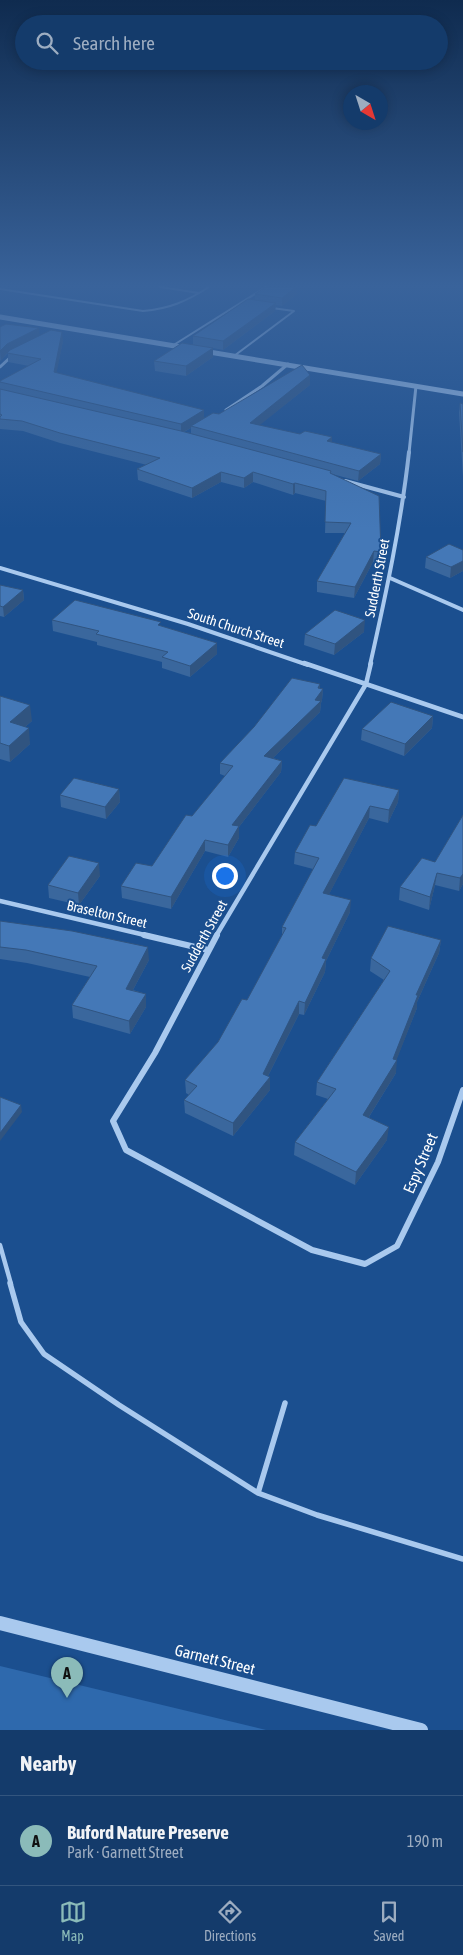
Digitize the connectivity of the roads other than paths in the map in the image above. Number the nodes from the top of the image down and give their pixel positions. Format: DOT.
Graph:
graph roads {
  1 [pos="284,368"];
  2 [pos="310,368"];
  3 [pos="416,386"];
  4 [pos="463,394"];
  5 [pos="222,412"];
  6 [pos="339,480"];
  7 [pos="404,497"];
  8 [pos="0,568"];
  9 [pos="390,578"];
  10 [pos="463,610"];
  11 [pos="366,684"];
  12 [pos="463,717"];
  13 [pos="0,900"];
  14 [pos="208,950"];
  15 [pos="463,1090"];
  16 [pos="0,1246"];
  17 [pos="397,1246"];
  18 [pos="285,1402"];
  19 [pos="258,1493"];
  20 [pos="463,1559"];
  21 [pos="0,1623"];
  22 [pos="421,1730"];
  1 -- 5 [label="street"];
  2 -- 3 [label="street"];
  3 -- 4 [label="street"];
  3 -- 7 [label="street, Sudderth Street"];
  6 -- 7 [label="street"];
  7 -- 9 [label="street, Sudderth Street"];
  8 -- 11 [label="street, South Church Street"];
  9 -- 10 [label="street"];
  9 -- 11 [label="street, Sudderth Street"];
  11 -- 12 [label="street, South Church Street"];
  11 -- 14 [label="street, Sudderth Street"];
  13 -- 14 [label="street, Braselton Street"];
  14 -- 17 [label="street, Sudderth Street"];
  15 -- 17 [label="street, Espy Street"];
  16 -- 19 [label="lane"];
  18 -- 19 [label="lane"];
  19 -- 20 [label="lane"];
  21 -- 22 [label="street, Garnett Street"];
}
